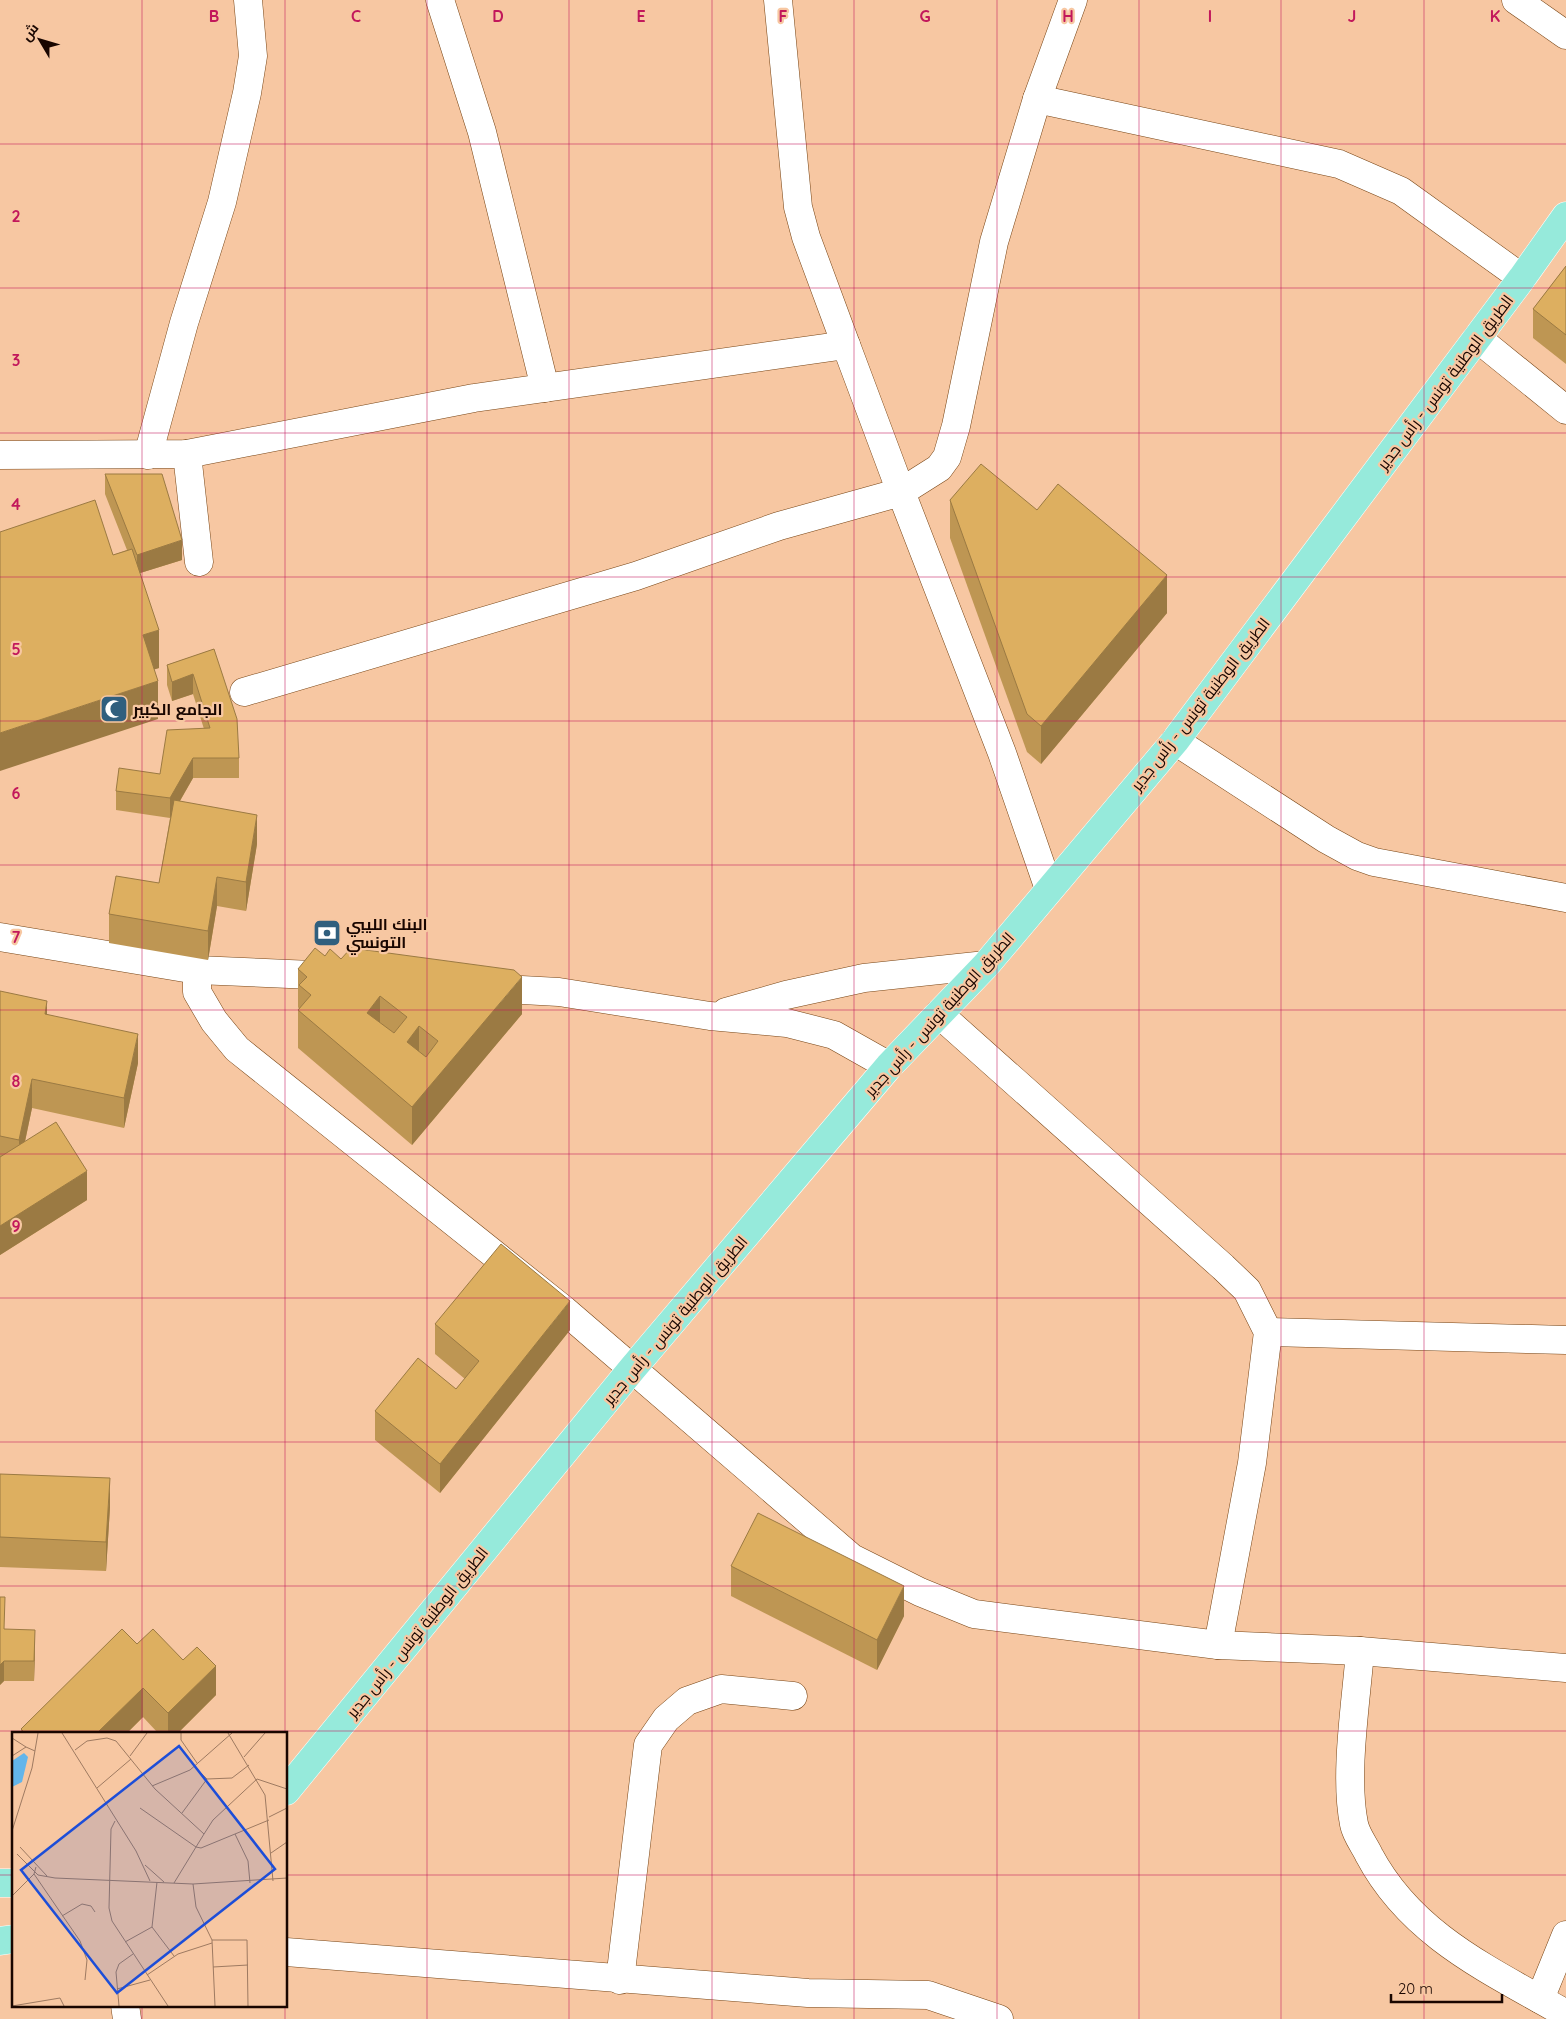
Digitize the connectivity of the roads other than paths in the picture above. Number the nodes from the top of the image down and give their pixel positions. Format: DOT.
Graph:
graph roads {
  1 [pos="248,0"];
  2 [pos="440,0"];
  3 [pos="778,0"];
  4 [pos="1073,0"];
  5 [pos="1516,0"];
  6 [pos="1566,35"];
  7 [pos="1037,99"];
  8 [pos="1566,216"];
  9 [pos="1522,278"];
  10 [pos="1477,338"];
  11 [pos="846,346"];
  12 [pos="544,388"];
  13 [pos="1566,410"];
  14 [pos="187,454"];
  15 [pos="0,455"];
  16 [pos="148,455"];
  17 [pos="901,492"];
  18 [pos="199,562"];
  19 [pos="244,692"];
  20 [pos="1175,741"];
  21 [pos="1049,890"];
  22 [pos="1566,898"];
  23 [pos="0,937"];
  24 [pos="986,965"];
  25 [pos="197,970"];
  26 [pos="362,978"];
  27 [pos="461,987"];
  28 [pos="939,1014"];
  29 [pos="710,1016"];
  30 [pos="889,1066"];
  31 [pos="1268,1332"];
  32 [pos="1566,1340"];
  33 [pos="632,1370"];
  34 [pos="1218,1645"];
  35 [pos="1360,1651"];
  36 [pos="1566,1668"];
  37 [pos="793,1696"];
  38 [pos="288,1789"];
  39 [pos="1566,1935"];
  40 [pos="288,1952"];
  41 [pos="620,1980"];
  42 [pos="1540,1999"];
  43 [pos="125,2006"];
  44 [pos="927,2007"];
  45 [pos="1566,2014"];
  46 [pos="127,2019"];
  47 [pos="999,2019"];
  1 -- 16 [label="street"];
  2 -- 12 [label="street"];
  3 -- 11 [label="street"];
  4 -- 7 [label="street"];
  5 -- 6 [label="street"];
  7 -- 9 [label="street"];
  7 -- 17 [label="street"];
  8 -- 9 [label="main road, الطريق الوطنية تونس - رأس جدير"];
  9 -- 10 [label="main road, الطريق الوطنية تونس - رأس جدير"];
  10 -- 13 [label="street"];
  10 -- 20 [label="main road, الطريق الوطنية تونس - رأس جدير"];
  11 -- 12 [label="street"];
  11 -- 17 [label="street"];
  12 -- 14 [label="street"];
  14 -- 16 [label="street"];
  14 -- 18 [label="street"];
  15 -- 16 [label="street"];
  17 -- 19 [label="street"];
  17 -- 21 [label="street"];
  20 -- 21 [label="main road, الطريق الوطنية تونس - رأس جدير"];
  20 -- 22 [label="street"];
  21 -- 24 [label="main road, الطريق الوطنية تونس - رأس جدير"];
  23 -- 25 [label="street"];
  24 -- 28 [label="main road, الطريق الوطنية تونس - رأس جدير"];
  24 -- 29 [label="street"];
  25 -- 26 [label="street"];
  25 -- 33 [label="street"];
  27 -- 29 [label="street"];
  28 -- 30 [label="main road, الطريق الوطنية تونس - رأس جدير"];
  28 -- 31 [label="street"];
  29 -- 30 [label="street"];
  30 -- 33 [label="main road, الطريق الوطنية تونس - رأس جدير"];
  31 -- 32 [label="street"];
  31 -- 34 [label="street"];
  33 -- 34 [label="street"];
  33 -- 38 [label="main road, الطريق الوطنية تونس - رأس جدير"];
  34 -- 35 [label="street"];
  35 -- 36 [label="street"];
  35 -- 42 [label="street"];
  37 -- 41 [label="street"];
  39 -- 42 [label="street"];
  40 -- 41 [label="street"];
  41 -- 44 [label="street"];
  42 -- 45 [label="street"];
  43 -- 46 [label="street"];
  44 -- 47 [label="street"];
}
